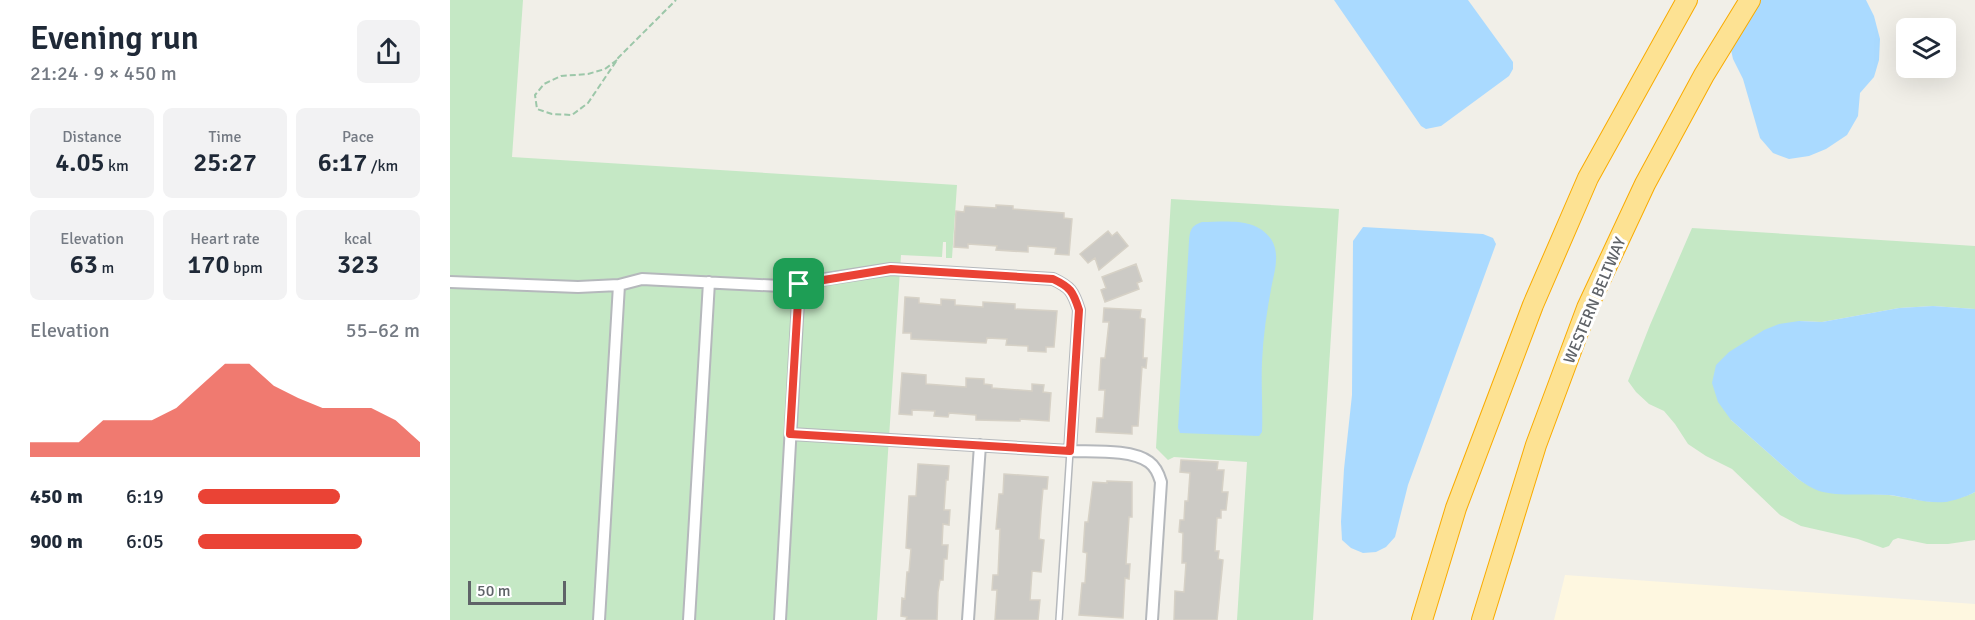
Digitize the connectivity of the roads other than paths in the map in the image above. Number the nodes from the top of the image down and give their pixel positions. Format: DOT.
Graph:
graph roads {
  1 [pos="1688,0"];
  2 [pos="1750,0"];
  3 [pos="450,282"];
  4 [pos="710,282"];
  5 [pos="799,284"];
  6 [pos="619,285"];
  7 [pos="790,434"];
  8 [pos="980,445"];
  9 [pos="1070,451"];
  10 [pos="1422,619"];
  11 [pos="599,620"];
  12 [pos="689,620"];
  13 [pos="780,620"];
  14 [pos="968,620"];
  15 [pos="1059,620"];
  16 [pos="1152,620"];
  17 [pos="1482,620"];
  1 -- 10 [label="highway"];
  2 -- 17 [label="highway, WESTERN BELTWAY"];
  3 -- 6 [label="street"];
  4 -- 5 [label="street"];
  4 -- 6 [label="street"];
  4 -- 12 [label="street"];
  5 -- 7 [label="street"];
  5 -- 9 [label="street"];
  6 -- 11 [label="street"];
  7 -- 8 [label="street"];
  7 -- 13 [label="street"];
  8 -- 9 [label="street"];
  8 -- 14 [label="street"];
  9 -- 15 [label="lane"];
  9 -- 16 [label="street"];
}
